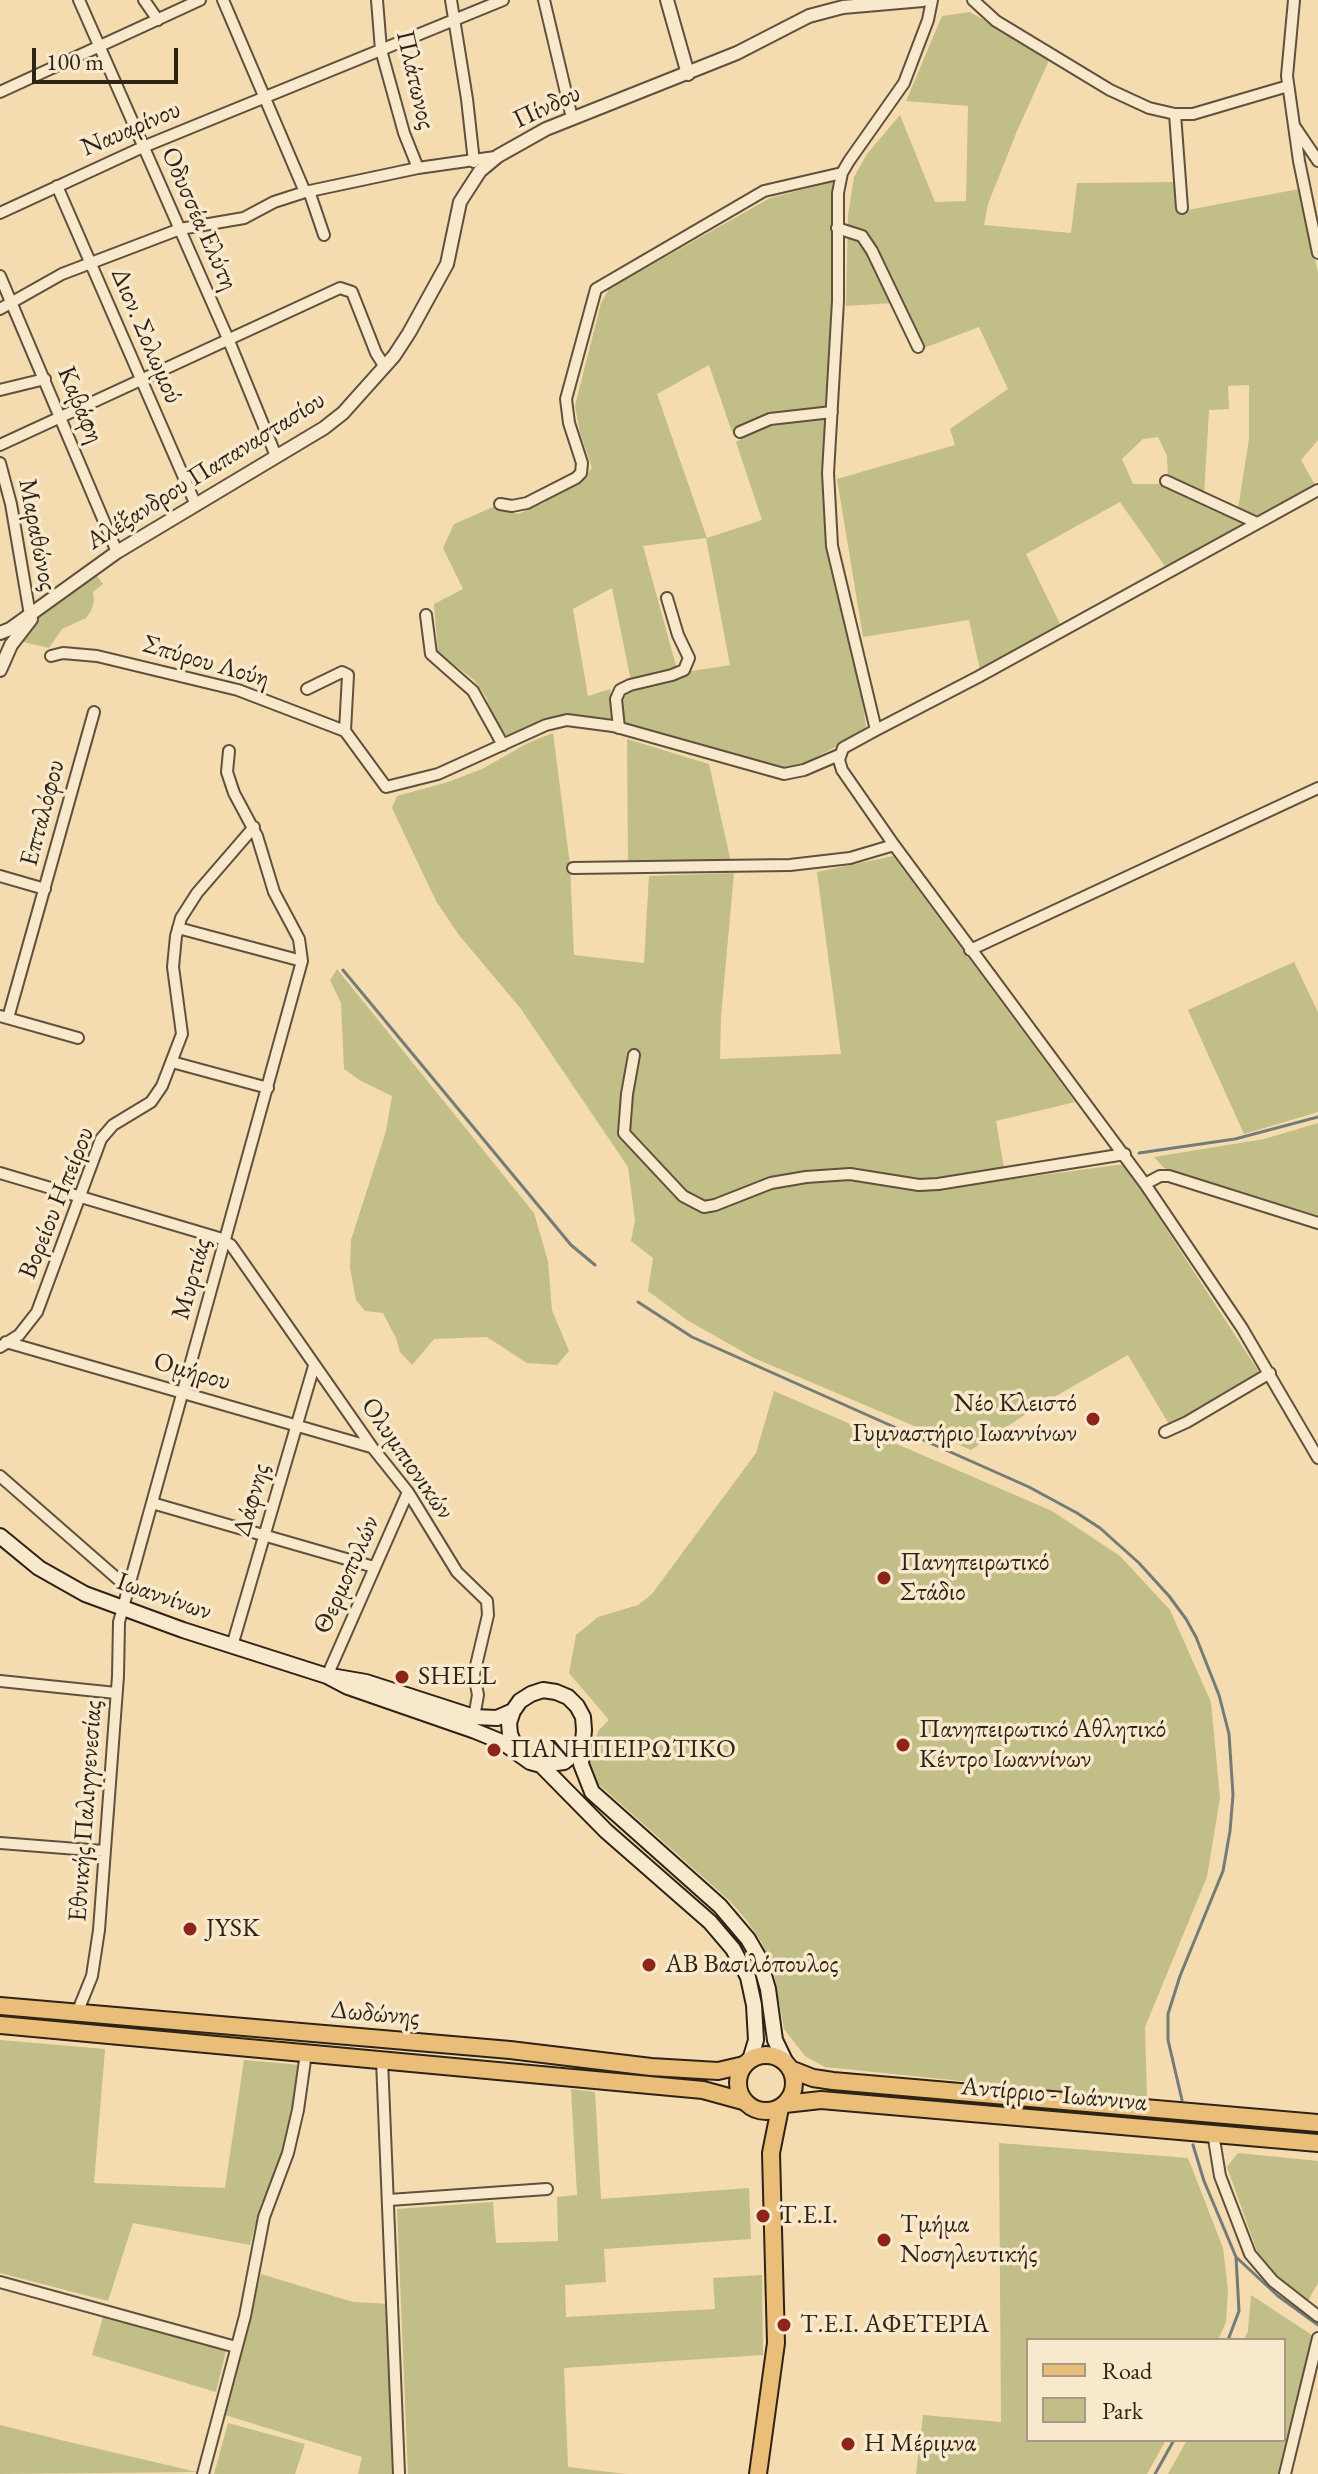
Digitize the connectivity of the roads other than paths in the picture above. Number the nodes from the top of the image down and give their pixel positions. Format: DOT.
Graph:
graph roads {
  1 [pos="79,0"];
  2 [pos="144,0"];
  3 [pos="200,0"];
  4 [pos="223,0"];
  5 [pos="377,0"];
  6 [pos="451,0"];
  7 [pos="503,0"];
  8 [pos="544,0"];
  9 [pos="667,0"];
  10 [pos="923,0"];
  11 [pos="932,0"];
  12 [pos="973,0"];
  13 [pos="1294,0"];
  14 [pos="158,20"];
  15 [pos="455,20"];
  16 [pos="99,46"];
  17 [pos="381,50"];
  18 [pos="688,74"];
  19 [pos="1288,86"];
  20 [pos="0,92"];
  21 [pos="265,96"];
  22 [pos="1175,114"];
  23 [pos="572,118"];
  24 [pos="1294,127"];
  25 [pos="143,147"];
  26 [pos="498,156"];
  27 [pos="1318,161"];
  28 [pos="474,162"];
  29 [pos="418,168"];
  30 [pos="842,173"];
  31 [pos="57,186"];
  32 [pos="307,192"];
  33 [pos="1182,208"];
  34 [pos="0,213"];
  35 [pos="837,228"];
  36 [pos="180,229"];
  37 [pos="324,235"];
  38 [pos="1318,253"];
  39 [pos="90,262"];
  40 [pos="0,276"];
  41 [pos="12,303"];
  42 [pos="0,309"];
  43 [pos="229,341"];
  44 [pos="918,347"];
  45 [pos="385,367"];
  46 [pos="45,379"];
  47 [pos="142,381"];
  48 [pos="0,390"];
  49 [pos="832,412"];
  50 [pos="61,416"];
  51 [pos="740,432"];
  52 [pos="0,445"];
  53 [pos="276,456"];
  54 [pos="0,463"];
  55 [pos="1166,481"];
  56 [pos="1318,490"];
  57 [pos="195,503"];
  58 [pos="500,504"];
  59 [pos="1257,523"];
  60 [pos="117,552"];
  61 [pos="667,598"];
  62 [pos="35,611"];
  63 [pos="426,615"];
  64 [pos="0,633"];
  65 [pos="0,642"];
  66 [pos="5,656"];
  67 [pos="51,656"];
  68 [pos="0,670"];
  69 [pos="307,689"];
  70 [pos="94,712"];
  71 [pos="619,728"];
  72 [pos="876,730"];
  73 [pos="345,731"];
  74 [pos="503,745"];
  75 [pos="229,751"];
  76 [pos="839,755"];
  77 [pos="1318,788"];
  78 [pos="254,827"];
  79 [pos="894,845"];
  80 [pos="573,868"];
  81 [pos="0,876"];
  82 [pos="45,889"];
  83 [pos="178,928"];
  84 [pos="970,950"];
  85 [pos="302,961"];
  86 [pos="4,1017"];
  87 [pos="78,1038"];
  88 [pos="634,1055"];
  89 [pos="172,1062"];
  90 [pos="268,1088"];
  91 [pos="1125,1154"];
  92 [pos="0,1173"];
  93 [pos="1145,1184"];
  94 [pos="80,1197"];
  95 [pos="1318,1223"];
  96 [pos="226,1241"];
  97 [pos="2,1343"];
  98 [pos="314,1366"];
  99 [pos="1270,1373"];
  100 [pos="183,1393"];
  101 [pos="297,1424"];
  102 [pos="1165,1432"];
  103 [pos="372,1447"];
  104 [pos="1318,1458"];
  105 [pos="0,1476"];
  106 [pos="408,1492"];
  107 [pos="152,1503"];
  108 [pos="264,1535"];
  109 [pos="0,1536"];
  110 [pos="374,1567"];
  111 [pos="128,1588"];
  112 [pos="122,1609"];
  113 [pos="232,1646"];
  114 [pos="327,1676"];
  115 [pos="0,1681"];
  116 [pos="116,1693"];
  117 [pos="513,1711"];
  118 [pos="474,1717"];
  119 [pos="581,1743"];
  120 [pos="520,1755"];
  121 [pos="541,1765"];
  122 [pos="0,1843"];
  123 [pos="103,1851"];
  124 [pos="0,2006"];
  125 [pos="77,2013"];
  126 [pos="0,2025"];
  127 [pos="306,2053"];
  128 [pos="382,2060"];
  129 [pos="747,2062"];
  130 [pos="788,2066"];
  131 [pos="747,2104"];
  132 [pos="782,2106"];
  133 [pos="1318,2123"];
  134 [pos="1213,2133"];
  135 [pos="1318,2143"];
  136 [pos="771,2153"];
  137 [pos="547,2189"];
  138 [pos="389,2200"];
  139 [pos="0,2282"];
  140 [pos="1318,2316"];
  141 [pos="1318,2338"];
  142 [pos="236,2347"];
  143 [pos="203,2474"];
  144 [pos="399,2474"];
  145 [pos="758,2474"];
  146 [pos="1285,2474"];
  1 -- 16 [label="street, Οδυσσέα Ελύτη"];
  2 -- 14 [label="street"];
  3 -- 14 [label="street"];
  4 -- 21 [label="street"];
  5 -- 17 [label="street, Πλάτωνος"];
  6 -- 15 [label="street"];
  7 -- 15 [label="street, Ναυαρίνου"];
  8 -- 23 [label="street"];
  9 -- 18 [label="street"];
  10 -- 18 [label="street, Πίνδου"];
  11 -- 30 [label="street"];
  12 -- 22 [label="street"];
  13 -- 19 [label="street"];
  14 -- 16 [label="street"];
  15 -- 17 [label="street, Ναυαρίνου"];
  15 -- 28 [label="street"];
  16 -- 20 [label="street"];
  16 -- 25 [label="street, Οδυσσέα Ελύτη"];
  17 -- 21 [label="street, Ναυαρίνου"];
  17 -- 29 [label="street, Πλάτωνος"];
  18 -- 23 [label="street, Πίνδου"];
  19 -- 22 [label="street"];
  19 -- 24 [label="street"];
  21 -- 25 [label="street, Ναυαρίνου"];
  21 -- 32 [label="street"];
  22 -- 33 [label="street"];
  23 -- 26 [label="street, Πίνδου"];
  24 -- 27 [label="street"];
  24 -- 38 [label="street"];
  25 -- 31 [label="street, Ναυαρίνου"];
  25 -- 36 [label="street, Οδυσσέα Ελύτη"];
  26 -- 28 [label="street, Πίνδου"];
  26 -- 45 [label="street, Αλέξανδρου Παπαναστασίου"];
  28 -- 29 [label="street, Πίνδου"];
  29 -- 32 [label="street, Πίνδου"];
  30 -- 35 [label="street"];
  30 -- 58 [label="street"];
  31 -- 34 [label="street, Ναυαρίνου"];
  31 -- 39 [label="street, Διον. Σολωμού"];
  32 -- 36 [label="street, Πίνδου"];
  32 -- 37 [label="street"];
  35 -- 44 [label="street"];
  35 -- 49 [label="street"];
  36 -- 39 [label="street, Πίνδου"];
  36 -- 43 [label="street, Οδυσσέα Ελύτη"];
  39 -- 41 [label="street, Πίνδου"];
  39 -- 47 [label="street, Διον. Σολωμού"];
  40 -- 41 [label="street, Καβάφη"];
  41 -- 42 [label="street, Πίνδου"];
  41 -- 46 [label="street, Καβάφη"];
  43 -- 45 [label="street"];
  43 -- 47 [label="street"];
  43 -- 53 [label="street, Οδυσσέα Ελύτη"];
  45 -- 53 [label="street, Αλέξανδρου Παπαναστασίου"];
  46 -- 48 [label="street"];
  46 -- 50 [label="street, Καβάφη"];
  47 -- 50 [label="street"];
  47 -- 57 [label="street, Διον. Σολωμού"];
  49 -- 51 [label="street"];
  49 -- 72 [label="street"];
  50 -- 52 [label="street"];
  50 -- 60 [label="street, Καβάφη"];
  53 -- 57 [label="street, Αλέξανδρου Παπαναστασίου"];
  54 -- 62 [label="street, Μαραθώνος"];
  55 -- 59 [label="street"];
  56 -- 59 [label="street"];
  57 -- 60 [label="street, Αλέξανδρου Παπαναστασίου"];
  59 -- 72 [label="street"];
  60 -- 62 [label="street, Αλέξανδρου Παπαναστασίου"];
  61 -- 71 [label="street"];
  62 -- 64 [label="street, Αλέξανδρου Παπαναστασίου"];
  62 -- 66 [label="street"];
  63 -- 74 [label="street"];
  65 -- 66 [label="street"];
  66 -- 68 [label="street"];
  67 -- 73 [label="street, Σπύρου Λούη"];
  69 -- 73 [label="street"];
  70 -- 82 [label="street, Επταλόφου"];
  71 -- 74 [label="street"];
  71 -- 76 [label="street"];
  72 -- 76 [label="street"];
  73 -- 74 [label="street"];
  75 -- 78 [label="street"];
  76 -- 79 [label="street"];
  77 -- 84 [label="street"];
  78 -- 83 [label="street, Βορείου Ηπείρου"];
  78 -- 85 [label="street"];
  79 -- 80 [label="street"];
  79 -- 84 [label="street"];
  81 -- 82 [label="street"];
  82 -- 86 [label="street, Επταλόφου"];
  83 -- 85 [label="street"];
  83 -- 89 [label="street, Βορείου Ηπείρου"];
  84 -- 91 [label="street"];
  85 -- 90 [label="street, Μυρτιάς"];
  86 -- 87 [label="street"];
  88 -- 91 [label="street"];
  89 -- 90 [label="street"];
  89 -- 94 [label="street, Βορείου Ηπείρου"];
  90 -- 96 [label="street, Μυρτιάς"];
  91 -- 93 [label="street"];
  92 -- 94 [label="street"];
  93 -- 95 [label="street"];
  93 -- 99 [label="street"];
  94 -- 96 [label="street"];
  94 -- 97 [label="street, Βορείου Ηπείρου"];
  96 -- 98 [label="street, Ολυμπιονικών"];
  96 -- 100 [label="street, Μυρτιάς"];
  97 -- 100 [label="street, Ομήρου"];
  98 -- 101 [label="street, Δάφνης"];
  98 -- 103 [label="street, Ολυμπιονικών"];
  99 -- 102 [label="street"];
  99 -- 104 [label="street"];
  100 -- 101 [label="street, Ομήρου"];
  100 -- 107 [label="street, Μυρτιάς"];
  101 -- 103 [label="street, Ομήρου"];
  101 -- 108 [label="street, Δάφνης"];
  103 -- 106 [label="street, Ολυμπιονικών"];
  105 -- 111 [label="street"];
  106 -- 110 [label="street, Θερμοπυλών"];
  106 -- 118 [label="street, Ολυμπιονικών"];
  107 -- 108 [label="street"];
  107 -- 111 [label="street, Μυρτιάς"];
  108 -- 110 [label="street"];
  108 -- 113 [label="street, Δάφνης"];
  109 -- 112 [label="main road, Ιωαννίνων"];
  110 -- 114 [label="street, Θερμοπυλών"];
  111 -- 112 [label="street, Μυρτιάς"];
  112 -- 113 [label="main road, Ιωαννίνων"];
  112 -- 116 [label="street, Εθνικής Παλιγγενεσίας"];
  113 -- 114 [label="main road, Ιωαννίνων"];
  114 -- 118 [label="main road"];
  114 -- 120 [label="main road"];
  115 -- 116 [label="street"];
  116 -- 123 [label="street, Εθνικής Παλιγγενεσίας"];
  117 -- 118 [label="main road"];
  117 -- 119 [label="main road"];
  117 -- 120 [label="main road"];
  119 -- 121 [label="main road"];
  119 -- 130 [label="main road"];
  120 -- 121 [label="main road"];
  121 -- 129 [label="main road"];
  122 -- 123 [label="street"];
  123 -- 125 [label="street, Εθνικής Παλιγγενεσίας"];
  124 -- 125 [label="main road, Δωδώνης"];
  125 -- 129 [label="main road, Δωδώνης"];
  126 -- 127 [label="main road, Δωδώνης"];
  127 -- 128 [label="main road, Δωδώνης"];
  127 -- 142 [label="street"];
  128 -- 131 [label="main road, Δωδώνης"];
  128 -- 138 [label="street"];
  129 -- 130 [label="main road"];
  129 -- 131 [label="main road"];
  130 -- 132 [label="main road"];
  130 -- 133 [label="main road, Αντίρριο - Ιωάννινα"];
  131 -- 132 [label="main road"];
  131 -- 136 [label="main road"];
  132 -- 134 [label="main road, Αντίρριο - Ιωάννινα"];
  132 -- 136 [label="main road"];
  134 -- 135 [label="main road, Αντίρριο - Ιωάννινα"];
  134 -- 140 [label="street"];
  136 -- 145 [label="main road"];
  137 -- 138 [label="street"];
  138 -- 144 [label="street"];
  139 -- 142 [label="street"];
  141 -- 146 [label="street"];
  142 -- 143 [label="street"];
}
